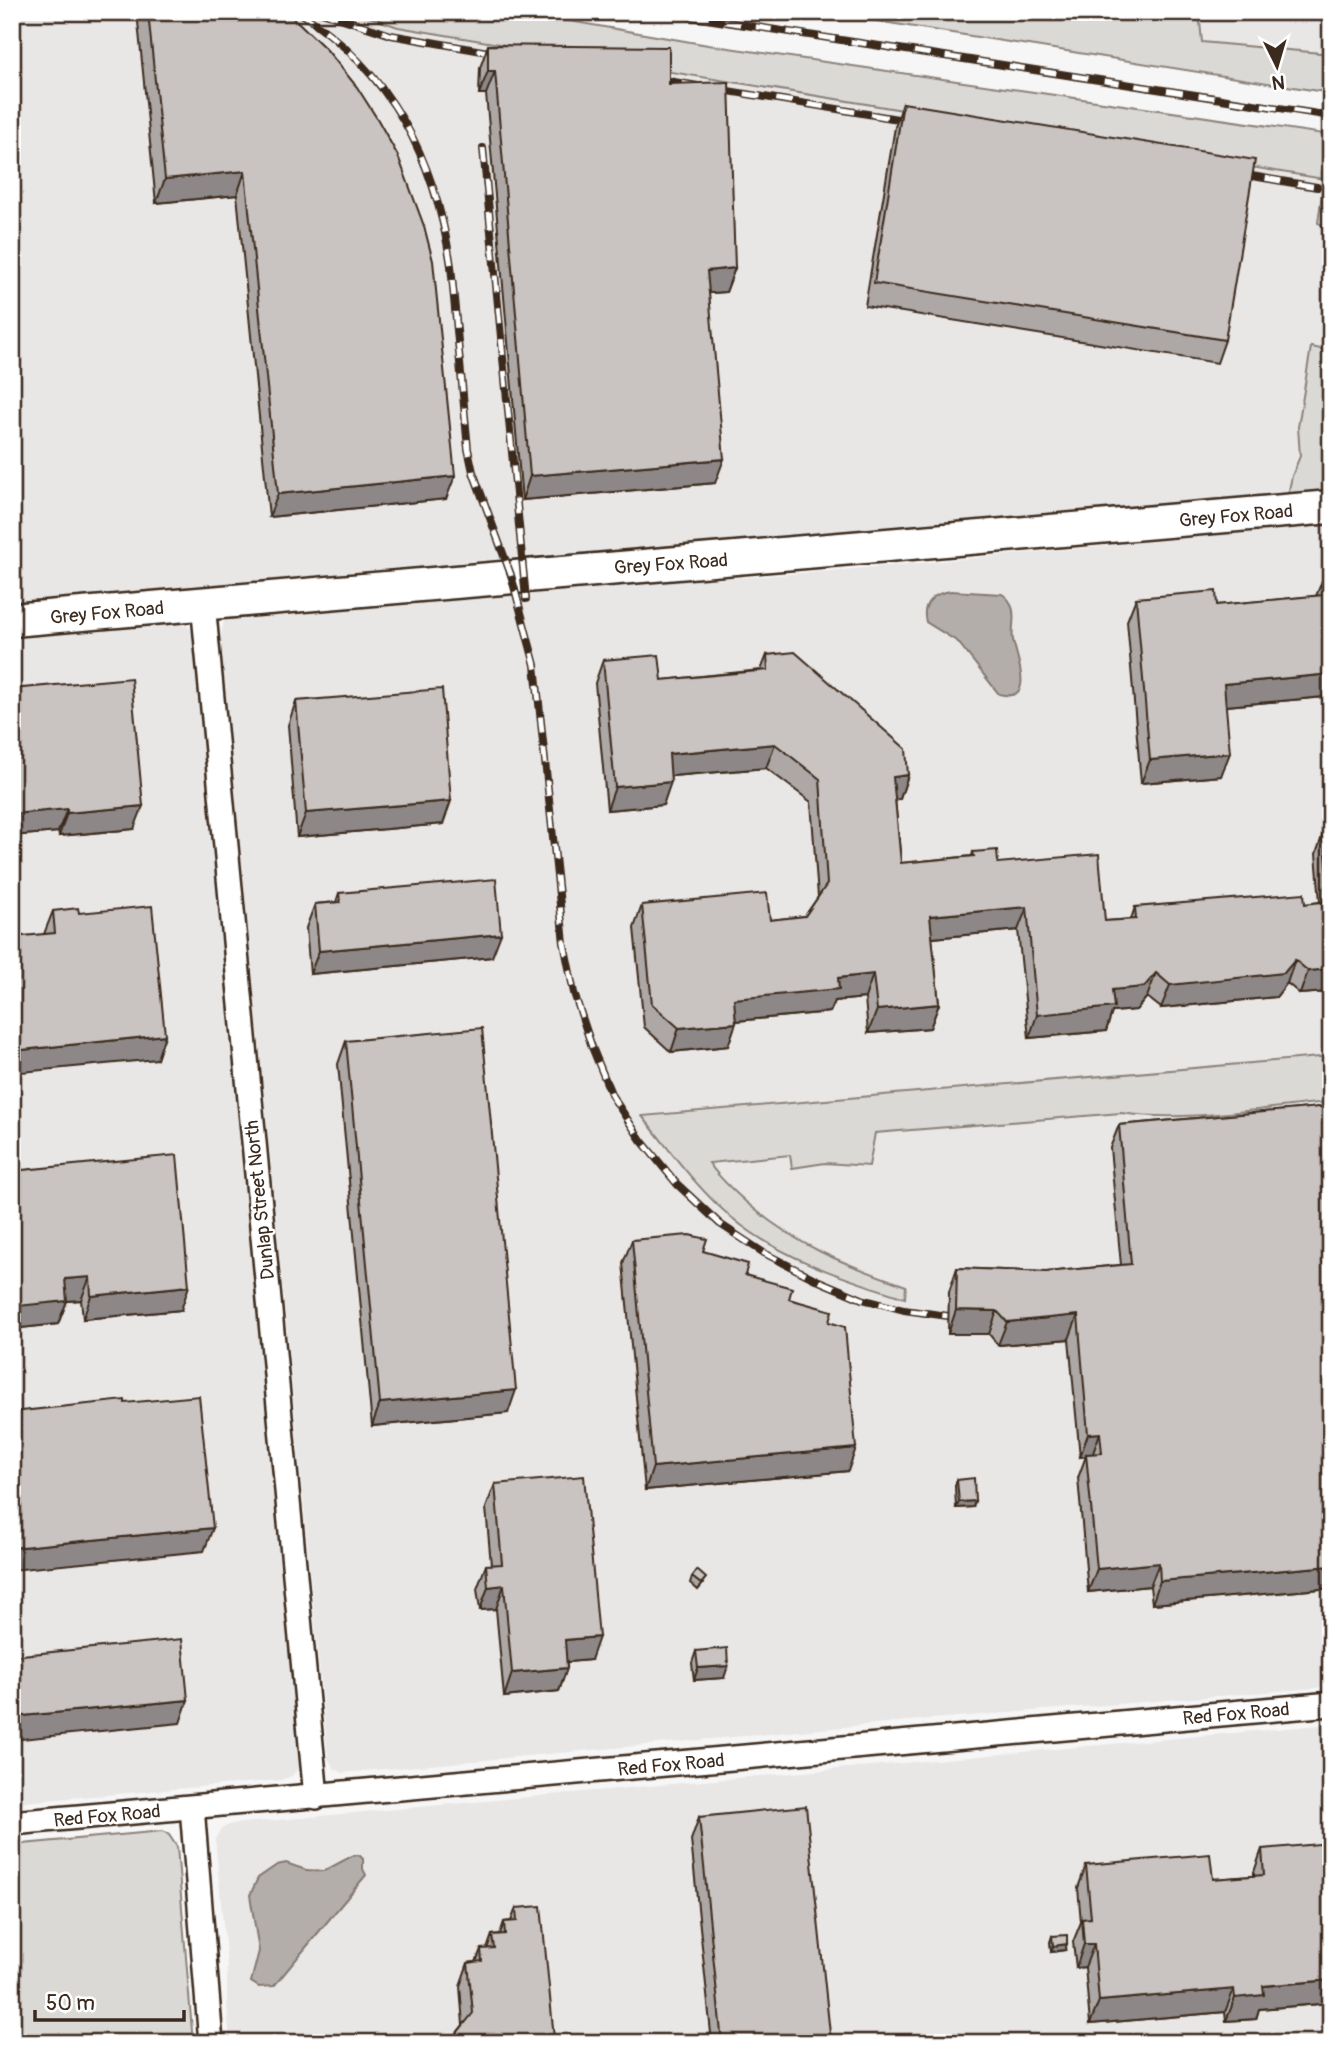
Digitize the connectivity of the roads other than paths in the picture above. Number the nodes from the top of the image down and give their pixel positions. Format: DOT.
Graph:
graph roads {
  1 [pos="1331,507"];
  2 [pos="203,603"];
  3 [pos="12,620"];
  4 [pos="1331,1704"];
  5 [pos="316,1797"];
  6 [pos="192,1807"];
  7 [pos="12,1824"];
  8 [pos="212,2043"];
  1 -- 2 [label="street, Grey Fox Road"];
  2 -- 3 [label="street, Grey Fox Road"];
  2 -- 5 [label="street, Dunlap Street North"];
  4 -- 5 [label="street, Red Fox Road"];
  5 -- 6 [label="street, Red Fox Road"];
  6 -- 7 [label="street, Red Fox Road"];
  6 -- 8 [label="street"];
}
